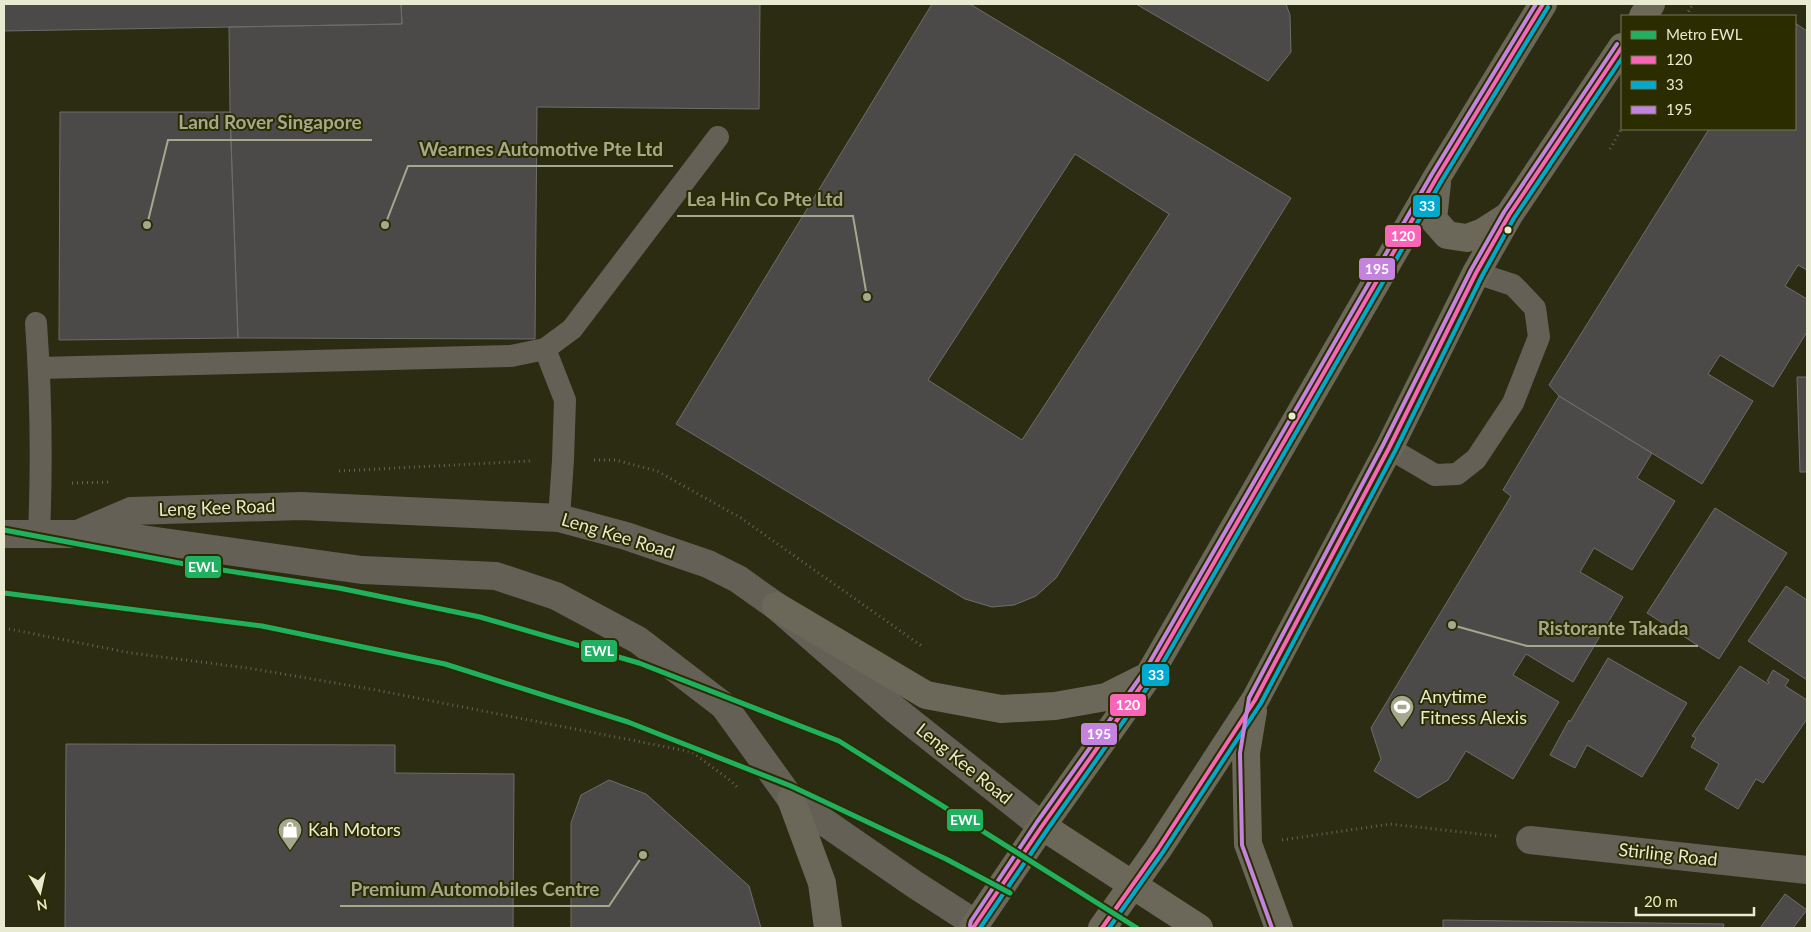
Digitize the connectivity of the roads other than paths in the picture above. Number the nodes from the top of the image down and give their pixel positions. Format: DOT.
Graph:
graph roads {
  1 [pos="1543,4"];
  2 [pos="1651,4"];
  3 [pos="1643,15"];
  4 [pos="1621,48"];
  5 [pos="718,137"];
  6 [pos="1437,177"];
  7 [pos="1509,215"];
  8 [pos="1476,273"];
  9 [pos="36,323"];
  10 [pos="545,349"];
  11 [pos="39,368"];
  12 [pos="1389,448"];
  13 [pos="559,518"];
  14 [pos="4,534"];
  15 [pos="39,534"];
  16 [pos="77,534"];
  17 [pos="776,606"];
  18 [pos="1149,675"];
  19 [pos="1255,700"];
  20 [pos="790,799"];
  21 [pos="1042,826"];
  22 [pos="1530,840"];
  23 [pos="1807,870"];
  24 [pos="1132,885"];
  25 [pos="977,927"];
  26 [pos="828,928"];
  27 [pos="1102,928"];
  28 [pos="1199,928"];
  29 [pos="1279,928"];
  1 -- 6 [label="main road"];
  2 -- 3 [label="main road"];
  4 -- 7 [label="main road"];
  5 -- 10 [label="lane"];
  6 -- 7 [label="main road"];
  6 -- 18 [label="main road"];
  7 -- 8 [label="main road"];
  8 -- 12 [label="main road"];
  8 -- 12 [label="lane"];
  9 -- 11 [label="lane"];
  10 -- 11 [label="lane"];
  10 -- 13 [label="lane"];
  11 -- 15 [label="lane"];
  12 -- 19 [label="main road"];
  13 -- 16 [label="street, Leng Kee Road"];
  13 -- 17 [label="street, Leng Kee Road"];
  14 -- 15 [label="street, Leng Kee Road"];
  15 -- 16 [label="street, Leng Kee Road"];
  16 -- 20 [label="street, Leng Kee Road"];
  17 -- 18 [label="main road"];
  17 -- 21 [label="street, Leng Kee Road"];
  18 -- 21 [label="main road"];
  19 -- 24 [label="main road"];
  19 -- 29 [label="main road"];
  20 -- 25 [label="street, Leng Kee Road"];
  20 -- 26 [label="main road"];
  21 -- 24 [label="main road"];
  21 -- 25 [label="main road"];
  22 -- 23 [label="street, Stirling Road"];
  24 -- 27 [label="main road"];
  24 -- 28 [label="main road"];
}
